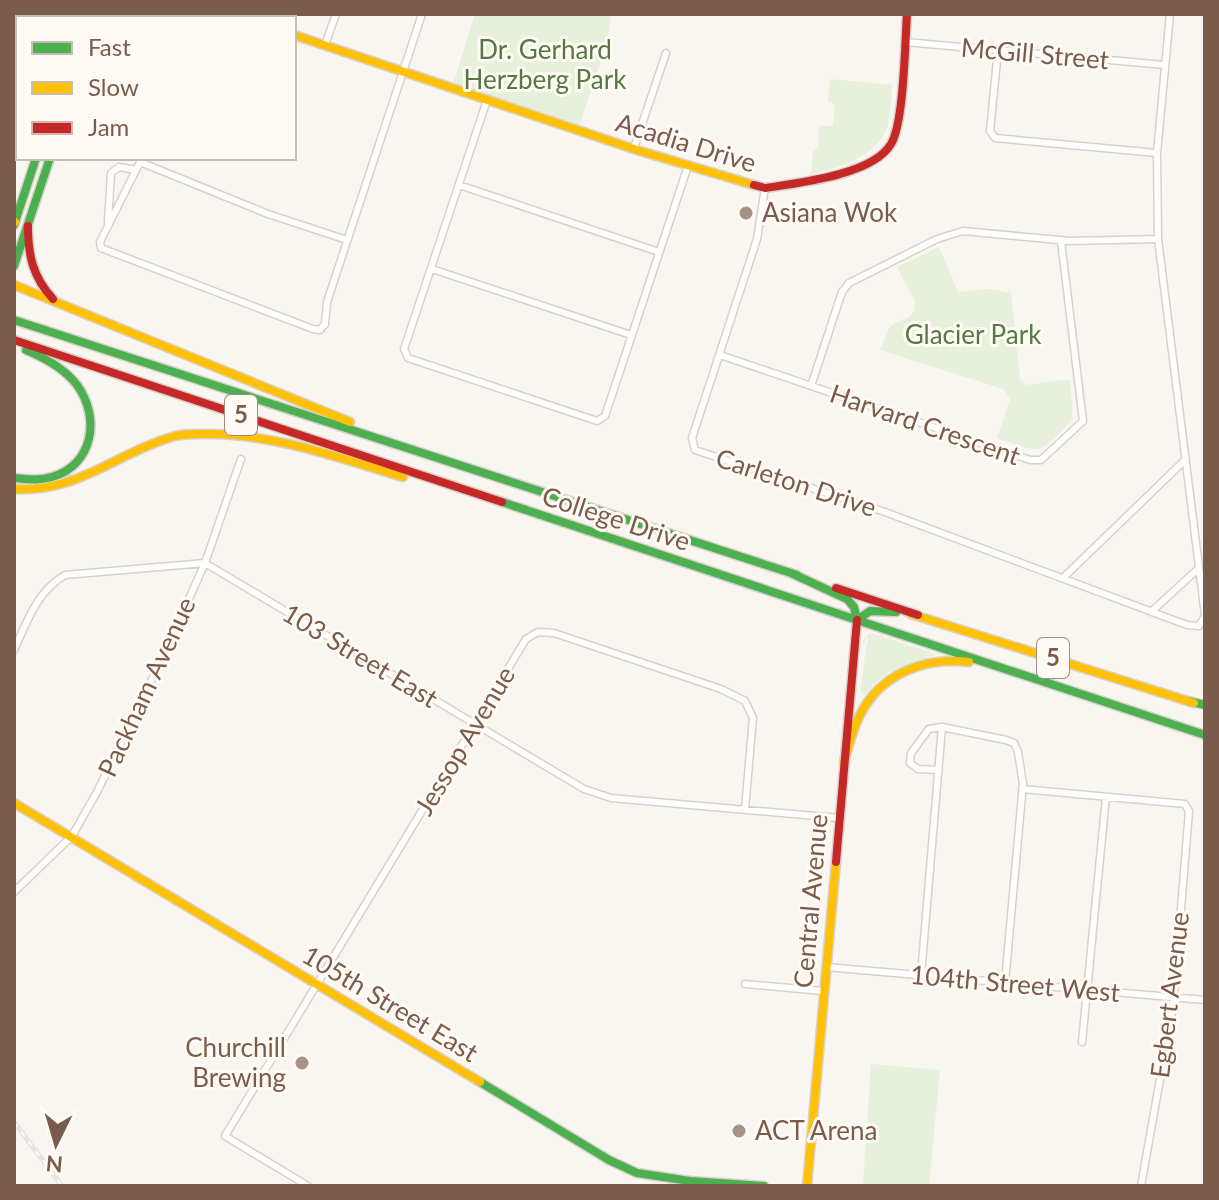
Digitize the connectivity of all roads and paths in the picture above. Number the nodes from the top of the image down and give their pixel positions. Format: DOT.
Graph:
graph roads {
  1 [pos="336,14"];
  2 [pos="422,14"];
  3 [pos="907,14"];
  4 [pos="1170,14"];
  5 [pos="296,36"];
  6 [pos="905,42"];
  7 [pos="325,45"];
  8 [pos="998,50"];
  9 [pos="666,53"];
  10 [pos="1165,65"];
  11 [pos="402,72"];
  12 [pos="487,100"];
  13 [pos="634,148"];
  14 [pos="1157,153"];
  15 [pos="35,160"];
  16 [pos="49,160"];
  17 [pos="141,160"];
  18 [pos="688,166"];
  19 [pos="136,170"];
  20 [pos="459,185"];
  21 [pos="765,188"];
  22 [pos="14,224"];
  23 [pos="108,225"];
  24 [pos="28,226"];
  25 [pos="1158,239"];
  26 [pos="347,240"];
  27 [pos="1061,241"];
  28 [pos="659,252"];
  29 [pos="14,266"];
  30 [pos="432,269"];
  31 [pos="14,285"];
  32 [pos="57,302"];
  33 [pos="14,320"];
  34 [pos="631,335"];
  35 [pos="14,340"];
  36 [pos="14,346"];
  37 [pos="720,355"];
  38 [pos="811,386"];
  39 [pos="421,452"];
  40 [pos="241,459"];
  41 [pos="1185,461"];
  42 [pos="15,478"];
  43 [pos="14,489"];
  44 [pos="467,491"];
  45 [pos="205,563"];
  46 [pos="1199,568"];
  47 [pos="791,573"];
  48 [pos="1063,578"];
  49 [pos="1151,612"];
  50 [pos="918,615"];
  51 [pos="1205,616"];
  52 [pos="857,620"];
  53 [pos="14,650"];
  54 [pos="1004,669"];
  55 [pos="1205,706"];
  56 [pos="476,724"];
  57 [pos="942,727"];
  58 [pos="1205,735"];
  59 [pos="844,762"];
  60 [pos="938,770"];
  61 [pos="1022,789"];
  62 [pos="1106,797"];
  63 [pos="14,803"];
  64 [pos="745,809"];
  65 [pos="839,818"];
  66 [pos="72,836"];
  67 [pos="14,892"];
  68 [pos="826,967"];
  69 [pos="921,975"];
  70 [pos="1005,982"];
  71 [pos="318,984"];
  72 [pos="745,984"];
  73 [pos="823,991"];
  74 [pos="1089,991"];
  75 [pos="1173,998"];
  76 [pos="1205,1000"];
  77 [pos="1082,1042"];
  78 [pos="308,1186"];
  79 [pos="764,1186"];
  80 [pos="807,1186"];
  81 [pos="1141,1186"];
  1 -- 7 [label="street"];
  2 -- 11 [label="street"];
  3 -- 6 [label="main road, Acadia Drive"];
  4 -- 10 [label="street, Carleton Drive"];
  5 -- 7 [label="main road, Acadia Drive"];
  6 -- 8 [label="street, McGill Street"];
  6 -- 21 [label="main road, Acadia Drive"];
  7 -- 11 [label="main road, Acadia Drive"];
  8 -- 10 [label="street, McGill Street"];
  8 -- 14 [label="street"];
  9 -- 13 [label="street"];
  10 -- 14 [label="street, Carleton Drive"];
  11 -- 12 [label="main road, Acadia Drive"];
  11 -- 26 [label="street"];
  12 -- 13 [label="main road, Acadia Drive"];
  12 -- 20 [label="street"];
  13 -- 18 [label="main road, Acadia Drive"];
  14 -- 25 [label="street, Carleton Drive"];
  15 -- 22 [label="main road"];
  16 -- 24 [label="main road"];
  17 -- 19 [label="street"];
  17 -- 26 [label="street"];
  18 -- 21 [label="main road, Acadia Drive"];
  18 -- 28 [label="street"];
  19 -- 23 [label="street"];
  19 -- 23 [label="street"];
  20 -- 28 [label="street"];
  20 -- 30 [label="street"];
  21 -- 37 [label="street, Carleton Drive"];
  23 -- 26 [label="street"];
  24 -- 29 [label="main road"];
  24 -- 32 [label="main road"];
  25 -- 27 [label="street"];
  25 -- 41 [label="street, Carleton Drive"];
  27 -- 38 [label="street"];
  27 -- 38 [label="street, Harvard Crescent"];
  28 -- 34 [label="street"];
  30 -- 34 [label="street"];
  30 -- 34 [label="street"];
  31 -- 32 [label="main road"];
  32 -- 39 [label="main road"];
  33 -- 39 [label="main road, College Drive / 5"];
  35 -- 44 [label="main road, College Drive / 5"];
  36 -- 42 [label="main road"];
  37 -- 38 [label="street, Harvard Crescent"];
  37 -- 48 [label="street, Carleton Drive"];
  39 -- 47 [label="main road, College Drive / 5"];
  40 -- 45 [label="street, Packham Avenue"];
  41 -- 46 [label="street, Carleton Drive"];
  41 -- 48 [label="street"];
  43 -- 44 [label="main road"];
  44 -- 52 [label="main road, College Drive / 5"];
  45 -- 53 [label="street"];
  45 -- 56 [label="street, 103 Street East"];
  45 -- 66 [label="street, Packham Avenue"];
  46 -- 49 [label="street"];
  46 -- 51 [label="street, Carleton Drive"];
  47 -- 50 [label="main road, College Drive / 5"];
  47 -- 52 [label="main road"];
  48 -- 49 [label="street, Carleton Drive"];
  49 -- 51 [label="street, Carleton Drive"];
  50 -- 52 [label="main road"];
  50 -- 55 [label="main road, College Drive / 5"];
  52 -- 54 [label="main road, College Drive / 5"];
  52 -- 59 [label="main road, Central Avenue"];
  54 -- 58 [label="main road, College Drive / 5"];
  54 -- 59 [label="main road"];
  56 -- 64 [label="street, 103 Street East"];
  56 -- 64 [label="street, Jessop Avenue"];
  56 -- 71 [label="street, Jessop Avenue"];
  57 -- 60 [label="street"];
  57 -- 60 [label="street"];
  57 -- 61 [label="street"];
  59 -- 65 [label="main road, Central Avenue"];
  60 -- 69 [label="street"];
  61 -- 62 [label="street"];
  61 -- 70 [label="street"];
  62 -- 74 [label="street"];
  62 -- 75 [label="street, Egbert Avenue"];
  63 -- 66 [label="main road, 105th Street East"];
  64 -- 65 [label="street, 103 Street East"];
  65 -- 68 [label="main road, Central Avenue"];
  66 -- 67 [label="street, Packham Avenue"];
  66 -- 71 [label="main road, 105th Street East"];
  68 -- 69 [label="street, 104th Street West"];
  68 -- 73 [label="main road, Central Avenue"];
  69 -- 70 [label="street, 104th Street West"];
  70 -- 74 [label="street, 104th Street West"];
  71 -- 78 [label="street, Jessop Avenue"];
  71 -- 79 [label="main road, 105th Street East"];
  72 -- 73 [label="street"];
  73 -- 80 [label="main road, Central Avenue"];
  74 -- 75 [label="street, 104th Street West"];
  74 -- 77 [label="street"];
  75 -- 76 [label="street, 104th Street West"];
  75 -- 81 [label="street, Egbert Avenue"];
}
